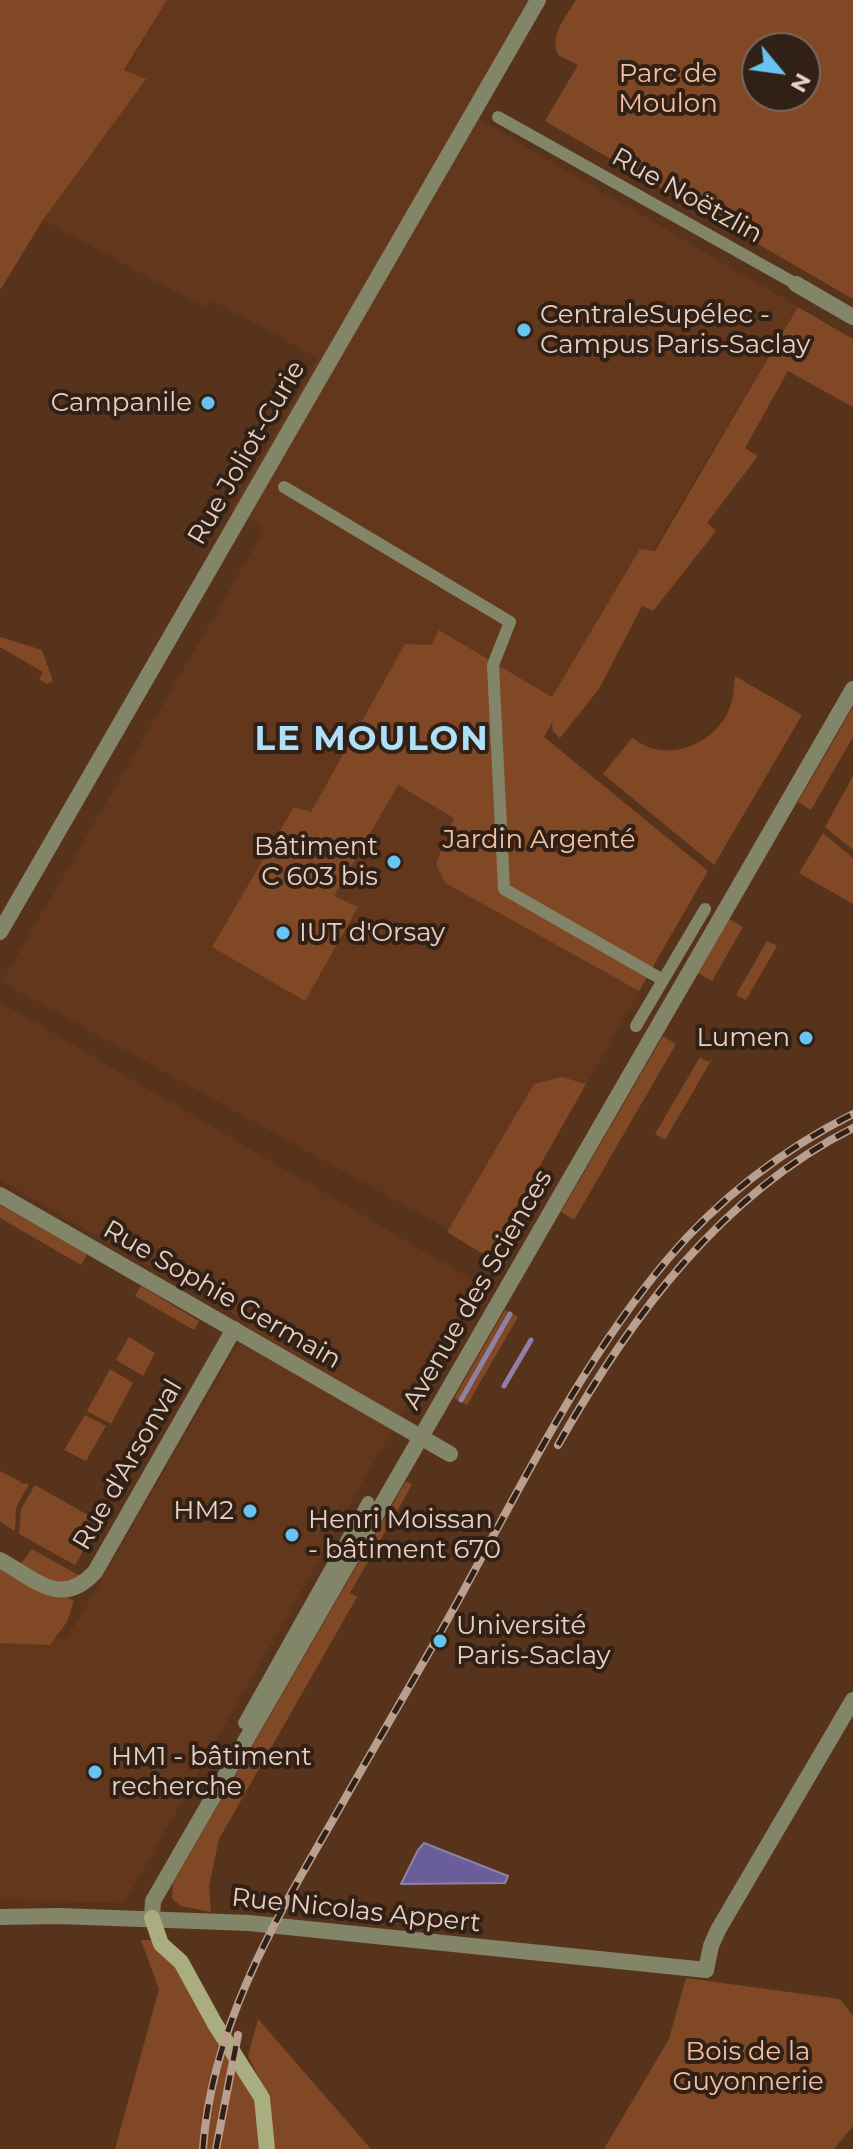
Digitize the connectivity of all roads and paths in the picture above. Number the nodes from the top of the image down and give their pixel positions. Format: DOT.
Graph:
graph roads {
  1 [pos="538,0"];
  2 [pos="498,117"];
  3 [pos="796,284"];
  4 [pos="853,317"];
  5 [pos="284,487"];
  6 [pos="853,689"];
  7 [pos="705,909"];
  8 [pos="0,932"];
  9 [pos="662,989"];
  10 [pos="636,1026"];
  11 [pos="0,1195"];
  12 [pos="234,1329"];
  13 [pos="421,1436"];
  14 [pos="450,1454"];
  15 [pos="368,1502"];
  16 [pos="0,1560"];
  17 [pos="853,1700"];
  18 [pos="244,1723"];
  19 [pos="0,1917"];
  20 [pos="152,1918"];
  21 [pos="267,2149"];
  1 -- 8 [label="street, Rue Joliot-Curie"];
  2 -- 3 [label="street, Rue Noëtzlin"];
  3 -- 4 [label="street, Rue Noëtzlin"];
  5 -- 9 [label="street"];
  6 -- 13 [label="street, Avenue des Sciences"];
  7 -- 9 [label="street"];
  9 -- 10 [label="street"];
  11 -- 12 [label="street, Rue Sophie Germain"];
  12 -- 13 [label="street, Rue Sophie Germain"];
  12 -- 16 [label="street, Rue d'Arsonval"];
  13 -- 14 [label="street, Rue Sophie Germain"];
  13 -- 20 [label="street, Avenue des Sciences"];
  15 -- 18 [label="street"];
  17 -- 20 [label="street, Rue Nicolas Appert"];
  19 -- 20 [label="street, Rue Nicolas Appert"];
  20 -- 21 [label="main road"];
}
